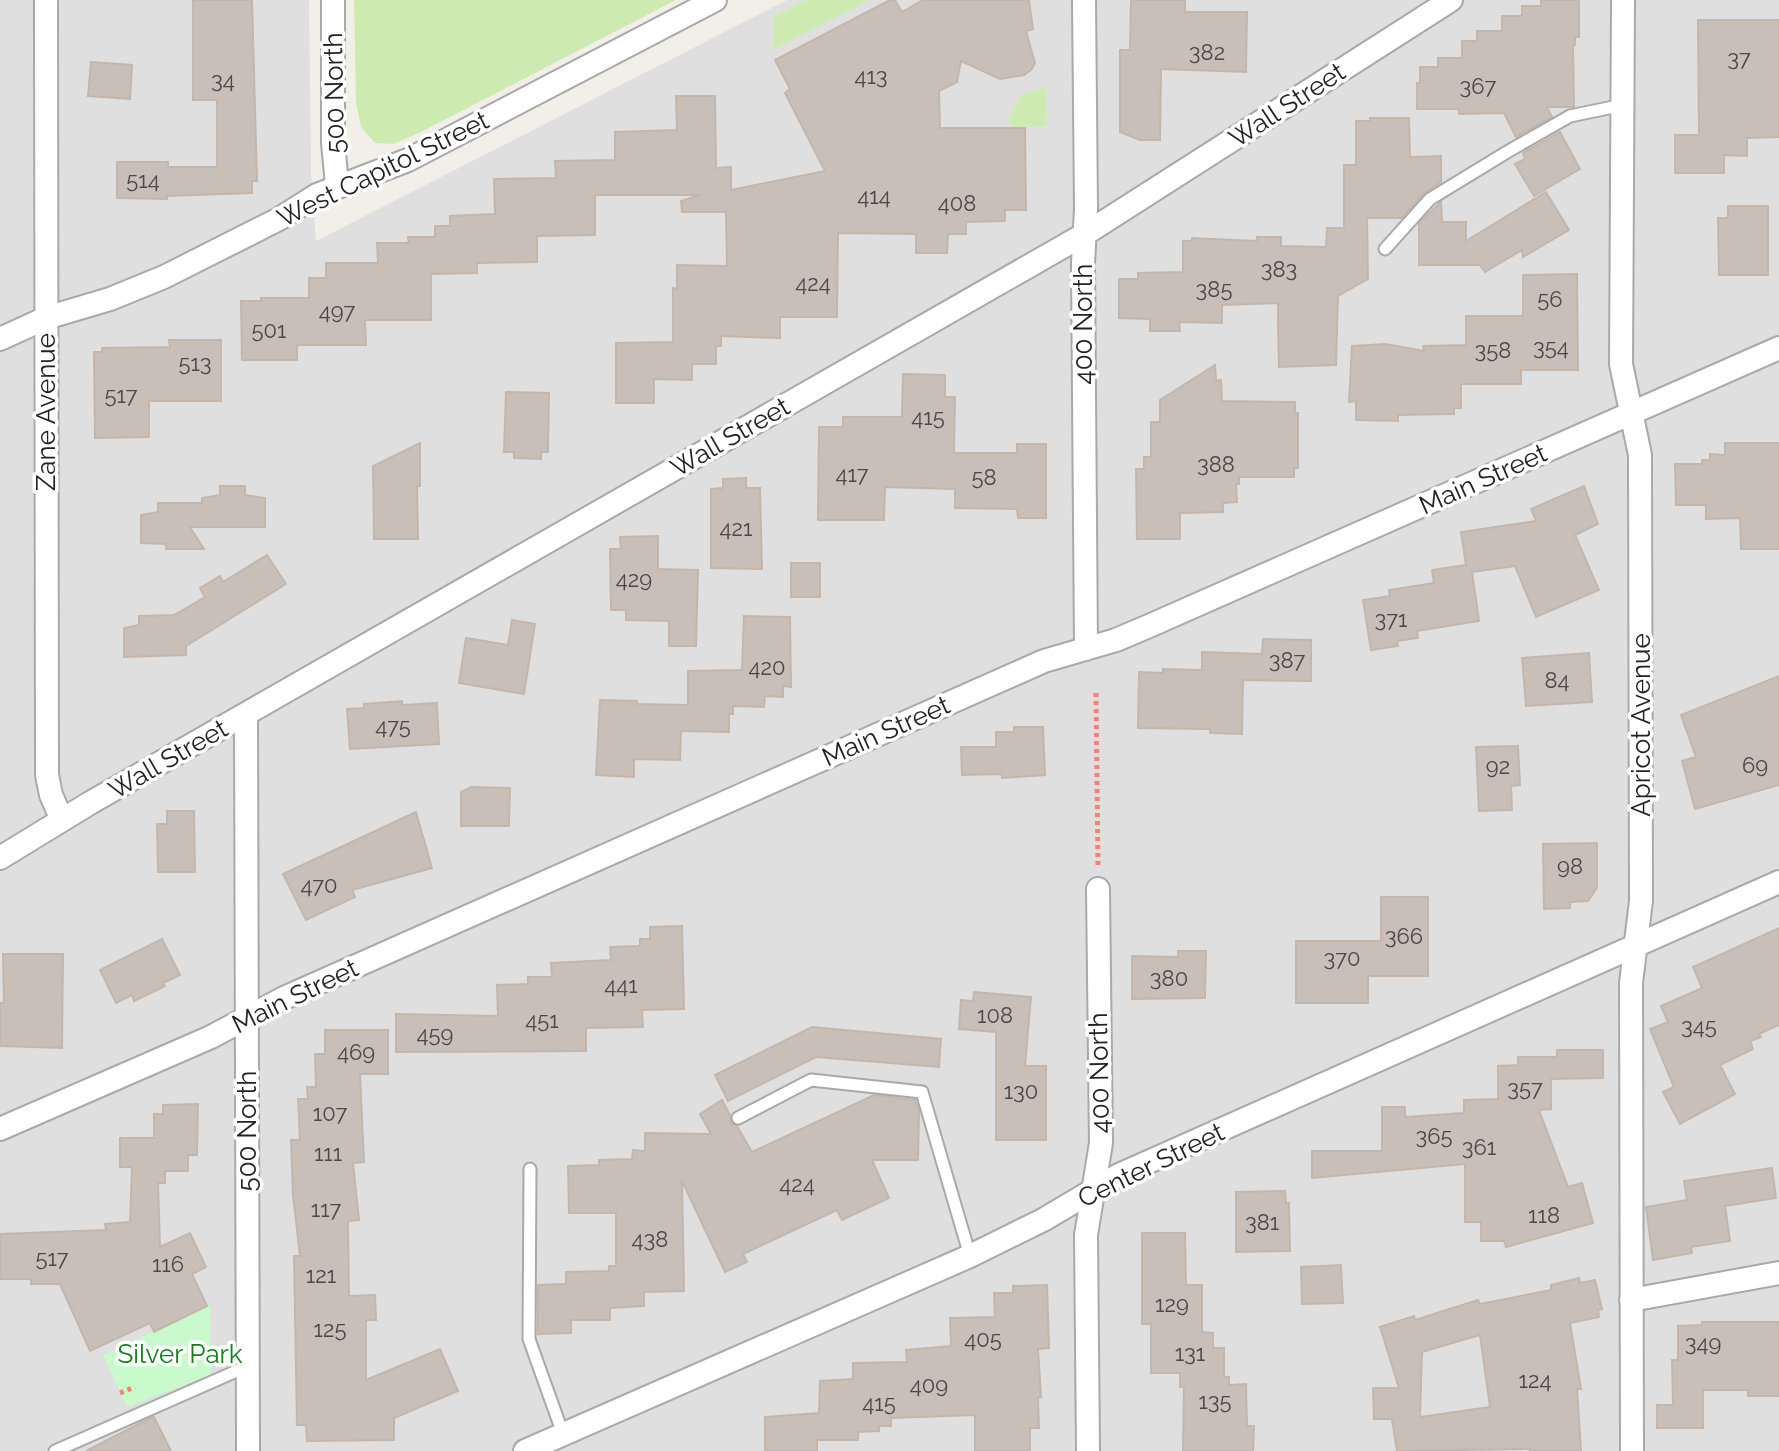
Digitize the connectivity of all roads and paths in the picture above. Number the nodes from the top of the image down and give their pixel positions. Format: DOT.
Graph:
graph roads {
  1 [pos="46,0"];
  2 [pos="333,0"];
  3 [pos="715,0"];
  4 [pos="1084,0"];
  5 [pos="1451,0"];
  6 [pos="1623,0"];
  7 [pos="1623,105"];
  8 [pos="337,185"];
  9 [pos="1085,234"];
  10 [pos="1385,249"];
  11 [pos="46,318"];
  12 [pos="0,339"];
  13 [pos="1779,348"];
  14 [pos="1632,413"];
  15 [pos="1086,649"];
  16 [pos="1096,693"];
  17 [pos="246,714"];
  18 [pos="62,820"];
  19 [pos="0,858"];
  20 [pos="1779,882"];
  21 [pos="1098,889"];
  22 [pos="1638,944"];
  23 [pos="247,1018"];
  24 [pos="738,1118"];
  25 [pos="0,1129"];
  26 [pos="530,1169"];
  27 [pos="1092,1191"];
  28 [pos="970,1256"];
  29 [pos="1779,1273"];
  30 [pos="1631,1300"];
  31 [pos="248,1366"];
  32 [pos="135,1387"];
  33 [pos="120,1393"];
  34 [pos="563,1434"];
  35 [pos="55,1451"];
  36 [pos="248,1451"];
  37 [pos="525,1451"];
  38 [pos="1088,1451"];
  39 [pos="1632,1451"];
  1 -- 11 [label="street, Zane Avenue"];
  2 -- 8 [label="street, 500 North"];
  3 -- 8 [label="street, West Capitol Street"];
  4 -- 9 [label="street, 400 North"];
  5 -- 9 [label="street, Wall Street"];
  6 -- 7 [label="street, Apricot Avenue"];
  7 -- 10 [label="lane"];
  7 -- 14 [label="street, Apricot Avenue"];
  8 -- 11 [label="street, West Capitol Street"];
  9 -- 15 [label="street, 400 North"];
  9 -- 17 [label="street, Wall Street"];
  11 -- 12 [label="street, West Capitol Street"];
  11 -- 18 [label="street, Zane Avenue"];
  13 -- 14 [label="street, Main Street"];
  14 -- 15 [label="street, Main Street"];
  14 -- 22 [label="street, Apricot Avenue"];
  15 -- 23 [label="street, Main Street"];
  16 -- 21 [label="path"];
  17 -- 18 [label="street, Wall Street"];
  17 -- 23 [label="street, 500 North"];
  18 -- 19 [label="street, Wall Street"];
  20 -- 22 [label="street, Center Street"];
  21 -- 27 [label="street, 400 North"];
  22 -- 27 [label="street, Center Street"];
  22 -- 30 [label="street, Apricot Avenue"];
  23 -- 25 [label="street, Main Street"];
  23 -- 31 [label="street, 500 North"];
  24 -- 28 [label="lane"];
  26 -- 34 [label="lane"];
  27 -- 28 [label="street, Center Street"];
  27 -- 38 [label="street, 400 North"];
  28 -- 34 [label="street, Center Street"];
  29 -- 30 [label="street"];
  30 -- 39 [label="street, Apricot Avenue"];
  31 -- 35 [label="lane"];
  31 -- 36 [label="street, 500 North"];
  32 -- 33 [label="path"];
  34 -- 37 [label="street, Center Street"];
}
